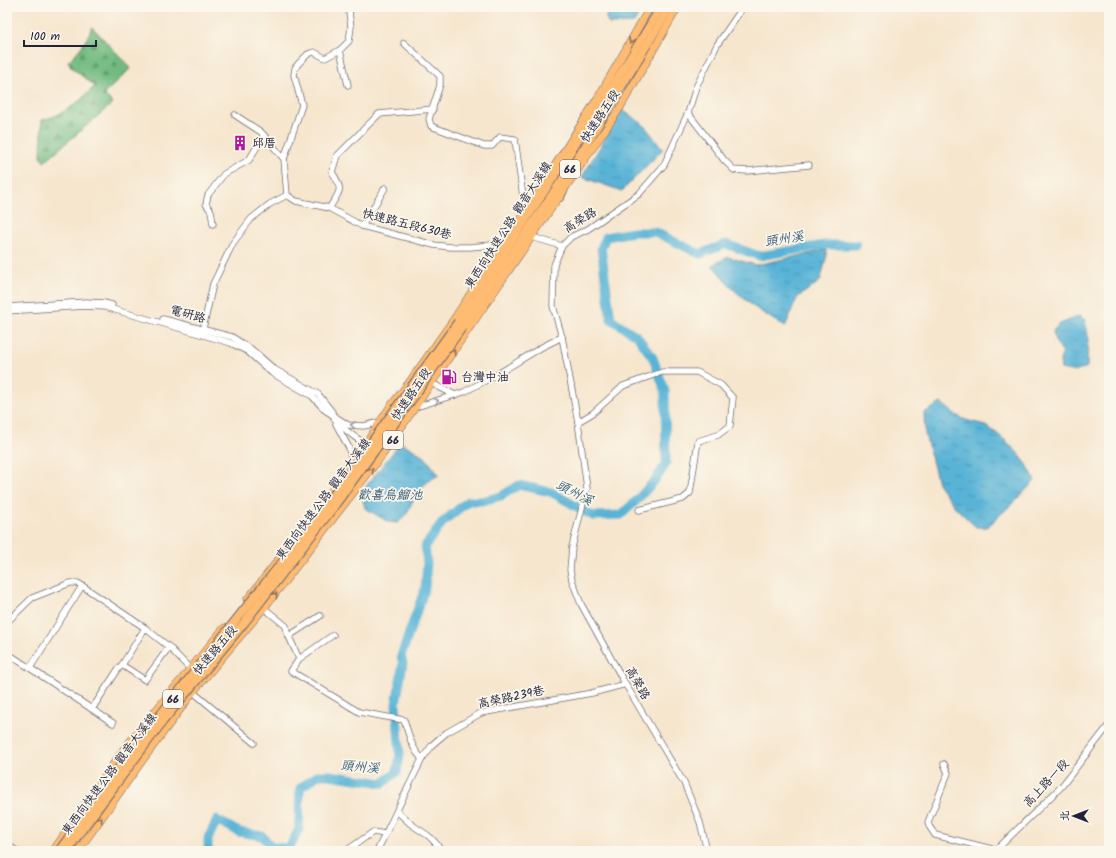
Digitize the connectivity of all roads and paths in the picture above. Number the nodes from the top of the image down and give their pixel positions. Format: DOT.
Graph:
graph roads {
  1 [pos="353,7"];
  2 [pos="650,7"];
  3 [pos="661,7"];
  4 [pos="670,7"];
  5 [pos="678,7"];
  6 [pos="743,7"];
  7 [pos="404,43"];
  8 [pos="340,50"];
  9 [pos="348,85"];
  10 [pos="433,109"];
  11 [pos="688,113"];
  12 [pos="235,115"];
  13 [pos="264,135"];
  14 [pos="579,138"];
  15 [pos="584,148"];
  16 [pos="284,159"];
  17 [pos="809,164"];
  18 [pos="544,181"];
  19 [pos="385,188"];
  20 [pos="287,196"];
  21 [pos="560,197"];
  22 [pos="329,208"];
  23 [pos="525,212"];
  24 [pos="212,224"];
  25 [pos="362,226"];
  26 [pos="532,237"];
  27 [pos="503,244"];
  28 [pos="562,246"];
  29 [pos="7,307"];
  30 [pos="7,311"];
  31 [pos="203,332"];
  32 [pos="562,337"];
  33 [pos="415,374"];
  34 [pos="431,383"];
  35 [pos="455,395"];
  36 [pos="416,406"];
  37 [pos="330,414"];
  38 [pos="335,417"];
  39 [pos="380,422"];
  40 [pos="578,422"];
  41 [pos="365,445"];
  42 [pos="383,454"];
  43 [pos="352,462"];
  44 [pos="639,510"];
  45 [pos="82,586"];
  46 [pos="264,608"];
  47 [pos="320,616"];
  48 [pos="7,622"];
  49 [pos="145,628"];
  50 [pos="333,635"];
  51 [pos="289,636"];
  52 [pos="169,647"];
  53 [pos="7,653"];
  54 [pos="299,659"];
  55 [pos="122,665"];
  56 [pos="30,668"];
  57 [pos="190,669"];
  58 [pos="626,684"];
  59 [pos="193,692"];
  60 [pos="92,709"];
  61 [pos="113,723"];
  62 [pos="1109,725"];
  63 [pos="254,742"];
  64 [pos="422,759"];
  65 [pos="944,764"];
  66 [pos="397,811"];
  67 [pos="385,834"];
  68 [pos="7,844"];
  69 [pos="996,850"];
  70 [pos="17,851"];
  71 [pos="53,851"];
  72 [pos="59,851"];
  73 [pos="67,851"];
  74 [pos="78,851"];
  75 [pos="346,851"];
  76 [pos="377,851"];
  77 [pos="441,851"];
  78 [pos="707,851"];
  1 -- 8 [label="street"];
  2 -- 18 [label="main road, 快速路五段 / 66, one-way"];
  3 -- 14 [label="highway, 東西向快速公路 觀音大溪線 / 66"];
  4 -- 15 [label="highway, 東西向快速公路 觀音大溪線 / 66"];
  5 -- 21 [label="main road, 快速路五段 / 66"];
  6 -- 11 [label="street, 高榮路"];
  7 -- 10 [label="street"];
  8 -- 9 [label="street"];
  8 -- 16 [label="street"];
  10 -- 22 [label="street"];
  10 -- 23 [label="street"];
  11 -- 17 [label="street"];
  11 -- 28 [label="street, 高榮路"];
  12 -- 13 [label="street"];
  13 -- 16 [label="street"];
  13 -- 24 [label="street"];
  14 -- 18 [label="highway"];
  14 -- 72 [label="highway, 東西向快速公路 觀音大溪線 / 66, bridge"];
  15 -- 21 [label="highway"];
  15 -- 73 [label="highway, 東西向快速公路 觀音大溪線 / 66, bridge"];
  16 -- 20 [label="street"];
  18 -- 23 [label="main road, 快速路五段 / 66"];
  19 -- 25 [label="street"];
  20 -- 22 [label="street, 快速路五段630巷"];
  20 -- 31 [label="street"];
  21 -- 26 [label="main road, 快速路五段 / 66"];
  22 -- 25 [label="street, 快速路五段630巷"];
  23 -- 27 [label="main road, 快速路五段 / 66"];
  25 -- 27 [label="street, 快速路五段630巷"];
  26 -- 28 [label="street"];
  34 -- 26 [label="main road, 快速路五段 / 66, one-way"];
  27 -- 33 [label="main road, 快速路五段 / 66"];
  28 -- 32 [label="street, 高榮路"];
  29 -- 31 [label="street, 電研路"];
  30 -- 31 [label="street, 電研路"];
  31 -- 37 [label="street, 電研路"];
  31 -- 38 [label="street, 電研路"];
  32 -- 35 [label="street"];
  32 -- 40 [label="street, 高榮路"];
  33 -- 34 [label="street"];
  33 -- 39 [label="main road, 快速路五段 / 66"];
  34 -- 35 [label="street"];
  34 -- 36 [label="main road, 快速路五段 / 66"];
  36 -- 35 [label="street, one-way"];
  36 -- 42 [label="main road, 快速路五段 / 66"];
  37 -- 38 [label="street, 電研路"];
  37 -- 41 [label="street, 電研路"];
  37 -- 43 [label="street"];
  39 -- 38 [label="street, 電研路, one-way"];
  39 -- 41 [label="main road, 快速路五段 / 66"];
  40 -- 44 [label="street"];
  40 -- 58 [label="street, 高榮路"];
  41 -- 42 [label="street, 電研路"];
  41 -- 43 [label="main road, 快速路五段 / 66"];
  46 -- 42 [label="main road, 快速路五段 / 66, one-way"];
  43 -- 57 [label="main road, 快速路五段 / 66"];
  45 -- 48 [label="street"];
  45 -- 49 [label="street"];
  45 -- 56 [label="street"];
  46 -- 51 [label="street"];
  46 -- 59 [label="main road, 快速路五段 / 66"];
  47 -- 51 [label="street"];
  49 -- 52 [label="street"];
  49 -- 55 [label="street"];
  50 -- 54 [label="street"];
  51 -- 54 [label="street"];
  52 -- 55 [label="street"];
  52 -- 57 [label="street"];
  53 -- 56 [label="street"];
  54 -- 64 [label="street"];
  55 -- 60 [label="street"];
  56 -- 60 [label="street"];
  57 -- 71 [label="main road, 快速路五段 / 66"];
  58 -- 64 [label="street, 高榮路239巷"];
  58 -- 78 [label="street, 高榮路"];
  59 -- 63 [label="street"];
  74 -- 59 [label="main road, 快速路五段 / 66, one-way"];
  60 -- 61 [label="street"];
  62 -- 69 [label="street, 高上路一段"];
  64 -- 66 [label="street, 高榮路239巷"];
  65 -- 69 [label="street"];
  66 -- 67 [label="street, 高榮路239巷"];
  66 -- 77 [label="street"];
  67 -- 75 [label="street"];
  67 -- 76 [label="street, 高榮路239巷"];
  68 -- 70 [label="street"];
}
